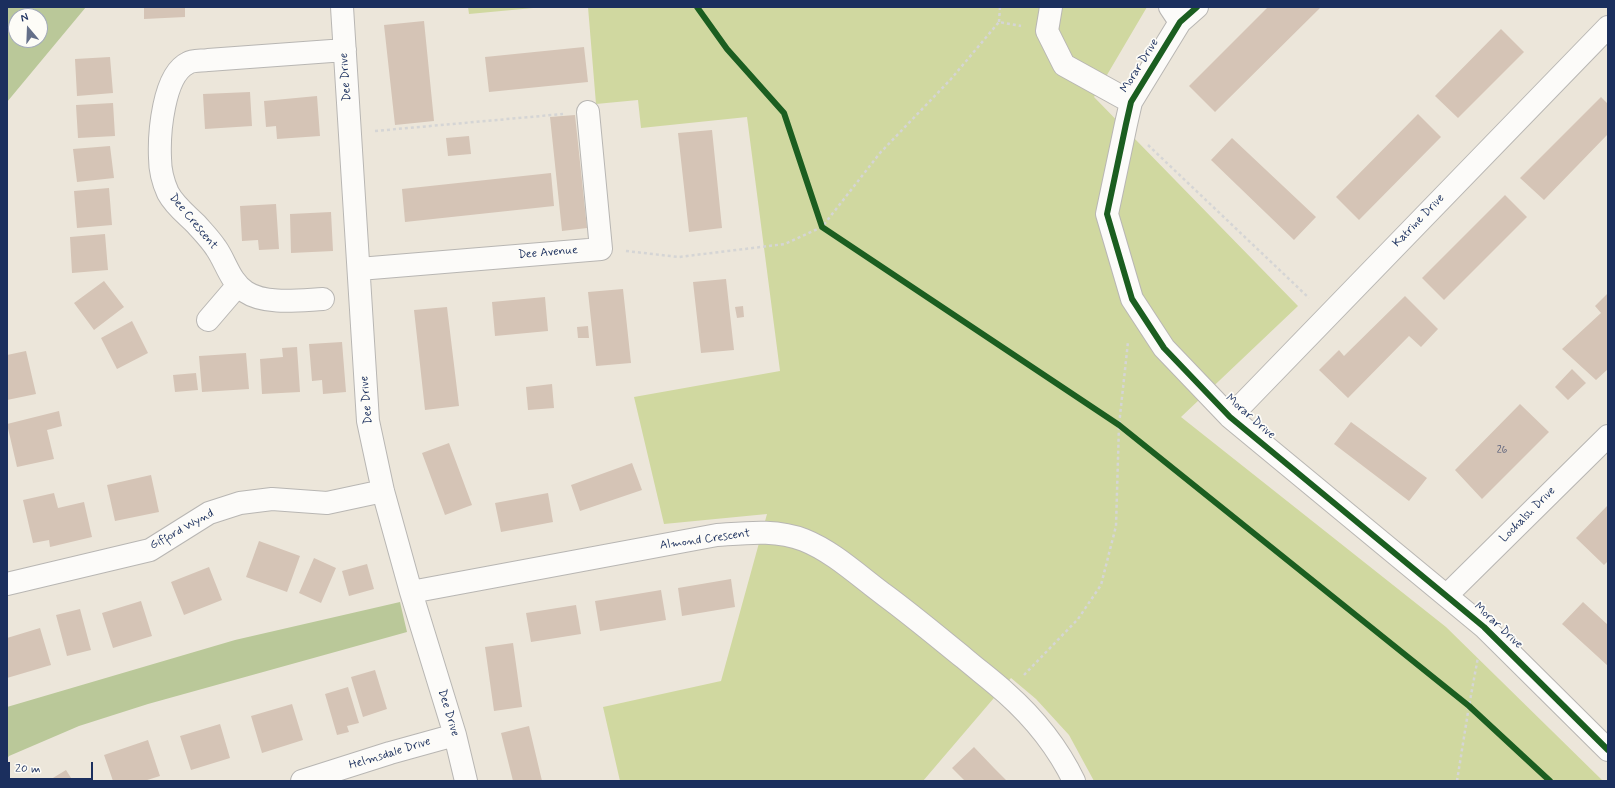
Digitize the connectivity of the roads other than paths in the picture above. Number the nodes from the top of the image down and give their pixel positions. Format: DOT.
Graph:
graph roads {
  1 [pos="342,7"];
  2 [pos="1051,7"];
  3 [pos="1197,7"];
  4 [pos="1175,14"];
  5 [pos="1608,26"];
  6 [pos="344,50"];
  7 [pos="1131,102"];
  8 [pos="588,112"];
  9 [pos="359,269"];
  10 [pos="238,285"];
  11 [pos="324,299"];
  12 [pos="208,320"];
  13 [pos="1230,416"];
  14 [pos="1608,436"];
  15 [pos="383,491"];
  16 [pos="7,584"];
  17 [pos="411,592"];
  18 [pos="1447,595"];
  19 [pos="455,735"];
  20 [pos="1608,750"];
  21 [pos="302,781"];
  22 [pos="466,781"];
  23 [pos="1074,781"];
  1 -- 6 [label="street, Dee Drive"];
  2 -- 7 [label="street"];
  3 -- 4 [label="street, Morar Drive"];
  4 -- 7 [label="street, Morar Drive"];
  5 -- 13 [label="street, Katrine Drive"];
  6 -- 9 [label="street, Dee Drive"];
  6 -- 10 [label="street, Dee Crescent"];
  7 -- 13 [label="street, Morar Drive"];
  8 -- 9 [label="street, Dee Avenue"];
  9 -- 15 [label="street, Dee Drive"];
  10 -- 11 [label="street, Dee Crescent"];
  10 -- 12 [label="street"];
  13 -- 18 [label="street, Morar Drive"];
  14 -- 18 [label="street, Lochalsh Drive"];
  15 -- 16 [label="street, Gifford Wynd"];
  15 -- 17 [label="street, Dee Drive"];
  17 -- 19 [label="street, Dee Drive"];
  17 -- 23 [label="street, Almond Crescent"];
  18 -- 20 [label="street, Morar Drive"];
  19 -- 21 [label="street, Helmsdale Drive"];
  19 -- 22 [label="street, Dee Drive"];
}
